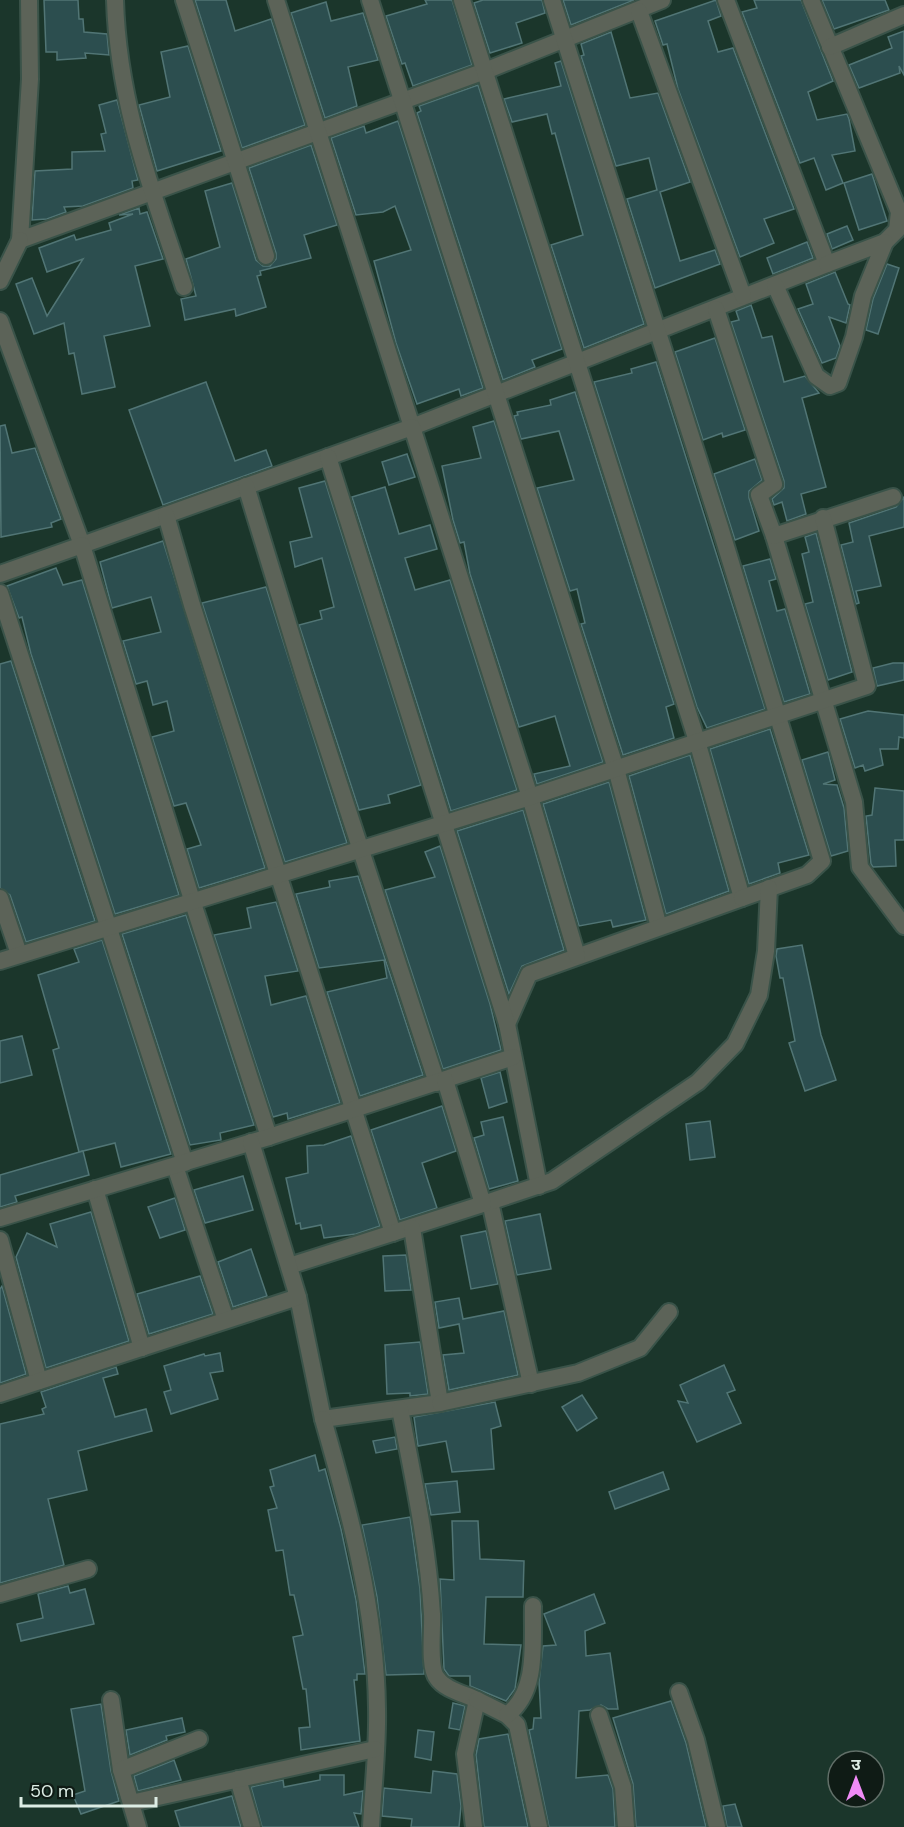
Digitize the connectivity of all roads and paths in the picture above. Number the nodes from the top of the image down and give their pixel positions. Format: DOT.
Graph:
graph roads {
  1 [pos="29,0"];
  2 [pos="115,0"];
  3 [pos="184,0"];
  4 [pos="276,0"];
  5 [pos="370,0"];
  6 [pos="462,0"];
  7 [pos="552,0"];
  8 [pos="726,0"];
  9 [pos="811,0"];
  10 [pos="899,0"];
  11 [pos="650,4"];
  12 [pos="904,14"];
  13 [pos="566,40"];
  14 [pos="830,47"];
  15 [pos="485,71"];
  16 [pos="402,101"];
  17 [pos="318,133"];
  18 [pos="234,164"];
  19 [pos="153,192"];
  20 [pos="20,240"];
  21 [pos="885,242"];
  22 [pos="266,256"];
  23 [pos="827,264"];
  24 [pos="0,281"];
  25 [pos="775,285"];
  26 [pos="184,287"];
  27 [pos="744,296"];
  28 [pos="716,309"];
  29 [pos="0,321"];
  30 [pos="656,332"];
  31 [pos="576,363"];
  32 [pos="496,394"];
  33 [pos="412,427"];
  34 [pos="328,457"];
  35 [pos="246,486"];
  36 [pos="893,497"];
  37 [pos="166,515"];
  38 [pos="824,518"];
  39 [pos="774,536"];
  40 [pos="82,545"];
  41 [pos="0,574"];
  42 [pos="0,592"];
  43 [pos="824,700"];
  44 [pos="777,715"];
  45 [pos="697,741"];
  46 [pos="616,769"];
  47 [pos="530,797"];
  48 [pos="443,823"];
  49 [pos="361,848"];
  50 [pos="277,874"];
  51 [pos="769,888"];
  52 [pos="0,898"];
  53 [pos="742,898"];
  54 [pos="192,900"];
  55 [pos="904,926"];
  56 [pos="108,927"];
  57 [pos="659,927"];
  58 [pos="20,954"];
  59 [pos="577,956"];
  60 [pos="0,960"];
  61 [pos="507,1024"];
  62 [pos="513,1057"];
  63 [pos="441,1082"];
  64 [pos="352,1110"];
  65 [pos="269,1137"];
  66 [pos="251,1142"];
  67 [pos="180,1164"];
  68 [pos="539,1186"];
  69 [pos="95,1190"];
  70 [pos="486,1203"];
  71 [pos="0,1218"];
  72 [pos="412,1228"];
  73 [pos="393,1233"];
  74 [pos="0,1240"];
  75 [pos="289,1266"];
  76 [pos="298,1297"];
  77 [pos="669,1312"];
  78 [pos="226,1320"];
  79 [pos="142,1348"];
  80 [pos="39,1381"];
  81 [pos="531,1384"];
  82 [pos="0,1394"];
  83 [pos="440,1403"];
  84 [pos="400,1409"];
  85 [pos="323,1419"];
  86 [pos="88,1569"];
  87 [pos="0,1594"];
  88 [pos="533,1606"];
  89 [pos="679,1692"];
  90 [pos="111,1700"];
  91 [pos="477,1700"];
  92 [pos="507,1714"];
  93 [pos="599,1714"];
  94 [pos="199,1739"];
  95 [pos="375,1749"];
  96 [pos="121,1770"];
  97 [pos="238,1779"];
  98 [pos="131,1803"];
  99 [pos="138,1827"];
  100 [pos="252,1827"];
  101 [pos="371,1827"];
  102 [pos="474,1827"];
  103 [pos="539,1827"];
  104 [pos="626,1827"];
  105 [pos="717,1827"];
  1 -- 20 [label="street"];
  2 -- 19 [label="street"];
  3 -- 18 [label="street"];
  4 -- 17 [label="street"];
  5 -- 16 [label="street"];
  6 -- 15 [label="street"];
  7 -- 13 [label="street"];
  8 -- 23 [label="street"];
  9 -- 14 [label="street"];
  10 -- 12 [label="street"];
  11 -- 13 [label="street"];
  11 -- 27 [label="street"];
  12 -- 14 [label="street"];
  13 -- 15 [label="street"];
  13 -- 30 [label="street"];
  14 -- 21 [label="street"];
  15 -- 16 [label="street"];
  15 -- 31 [label="street"];
  16 -- 17 [label="street"];
  16 -- 32 [label="street"];
  17 -- 18 [label="street"];
  17 -- 33 [label="street"];
  18 -- 19 [label="street"];
  18 -- 22 [label="street"];
  19 -- 20 [label="street"];
  19 -- 26 [label="street"];
  20 -- 24 [label="street"];
  21 -- 23 [label="street"];
  21 -- 25 [label="street"];
  23 -- 25 [label="street"];
  25 -- 27 [label="street"];
  27 -- 28 [label="street"];
  28 -- 30 [label="street"];
  28 -- 39 [label="street"];
  29 -- 40 [label="street"];
  30 -- 31 [label="street"];
  30 -- 44 [label="street"];
  31 -- 32 [label="street"];
  31 -- 45 [label="street"];
  32 -- 33 [label="street"];
  32 -- 46 [label="street"];
  33 -- 34 [label="street"];
  33 -- 47 [label="street"];
  34 -- 35 [label="street"];
  34 -- 48 [label="street"];
  35 -- 37 [label="street"];
  35 -- 49 [label="street"];
  36 -- 38 [label="street"];
  37 -- 40 [label="street"];
  37 -- 50 [label="street"];
  38 -- 39 [label="street"];
  38 -- 43 [label="street"];
  39 -- 43 [label="street"];
  40 -- 41 [label="street"];
  40 -- 54 [label="street"];
  42 -- 56 [label="street"];
  43 -- 44 [label="street"];
  43 -- 55 [label="street"];
  44 -- 45 [label="street"];
  44 -- 51 [label="street"];
  45 -- 46 [label="street"];
  45 -- 53 [label="street"];
  46 -- 47 [label="street"];
  46 -- 57 [label="street"];
  47 -- 48 [label="street"];
  47 -- 59 [label="street"];
  48 -- 49 [label="street"];
  48 -- 61 [label="street"];
  49 -- 50 [label="street"];
  49 -- 63 [label="street"];
  50 -- 54 [label="street"];
  50 -- 64 [label="street"];
  51 -- 53 [label="street"];
  51 -- 68 [label="street"];
  52 -- 58 [label="street"];
  53 -- 57 [label="street"];
  54 -- 56 [label="street"];
  54 -- 65 [label="street"];
  56 -- 58 [label="street"];
  56 -- 67 [label="street"];
  57 -- 59 [label="street"];
  58 -- 60 [label="street"];
  59 -- 61 [label="street"];
  61 -- 62 [label="street"];
  62 -- 63 [label="street"];
  62 -- 68 [label="street"];
  63 -- 64 [label="street"];
  63 -- 70 [label="street"];
  64 -- 65 [label="street"];
  64 -- 73 [label="street"];
  65 -- 66 [label="street"];
  66 -- 67 [label="street"];
  66 -- 75 [label="street"];
  67 -- 69 [label="street"];
  67 -- 78 [label="street"];
  68 -- 70 [label="street"];
  69 -- 71 [label="street"];
  69 -- 79 [label="street"];
  70 -- 72 [label="street"];
  70 -- 81 [label="street"];
  72 -- 73 [label="street"];
  72 -- 83 [label="street"];
  73 -- 75 [label="street"];
  74 -- 80 [label="street"];
  75 -- 76 [label="street"];
  76 -- 78 [label="street"];
  76 -- 85 [label="street"];
  77 -- 81 [label="street"];
  78 -- 79 [label="street"];
  79 -- 80 [label="street"];
  80 -- 82 [label="street"];
  81 -- 83 [label="street"];
  83 -- 84 [label="street"];
  84 -- 85 [label="street"];
  84 -- 91 [label="street"];
  85 -- 95 [label="street"];
  86 -- 87 [label="street"];
  88 -- 92 [label="street"];
  89 -- 105 [label="street"];
  90 -- 96 [label="street"];
  91 -- 92 [label="street"];
  91 -- 102 [label="street"];
  92 -- 103 [label="street"];
  93 -- 104 [label="street"];
  94 -- 96 [label="street"];
  95 -- 97 [label="street"];
  95 -- 101 [label="street"];
  96 -- 98 [label="street"];
  97 -- 98 [label="street"];
  97 -- 100 [label="street"];
  98 -- 99 [label="street"];
}
